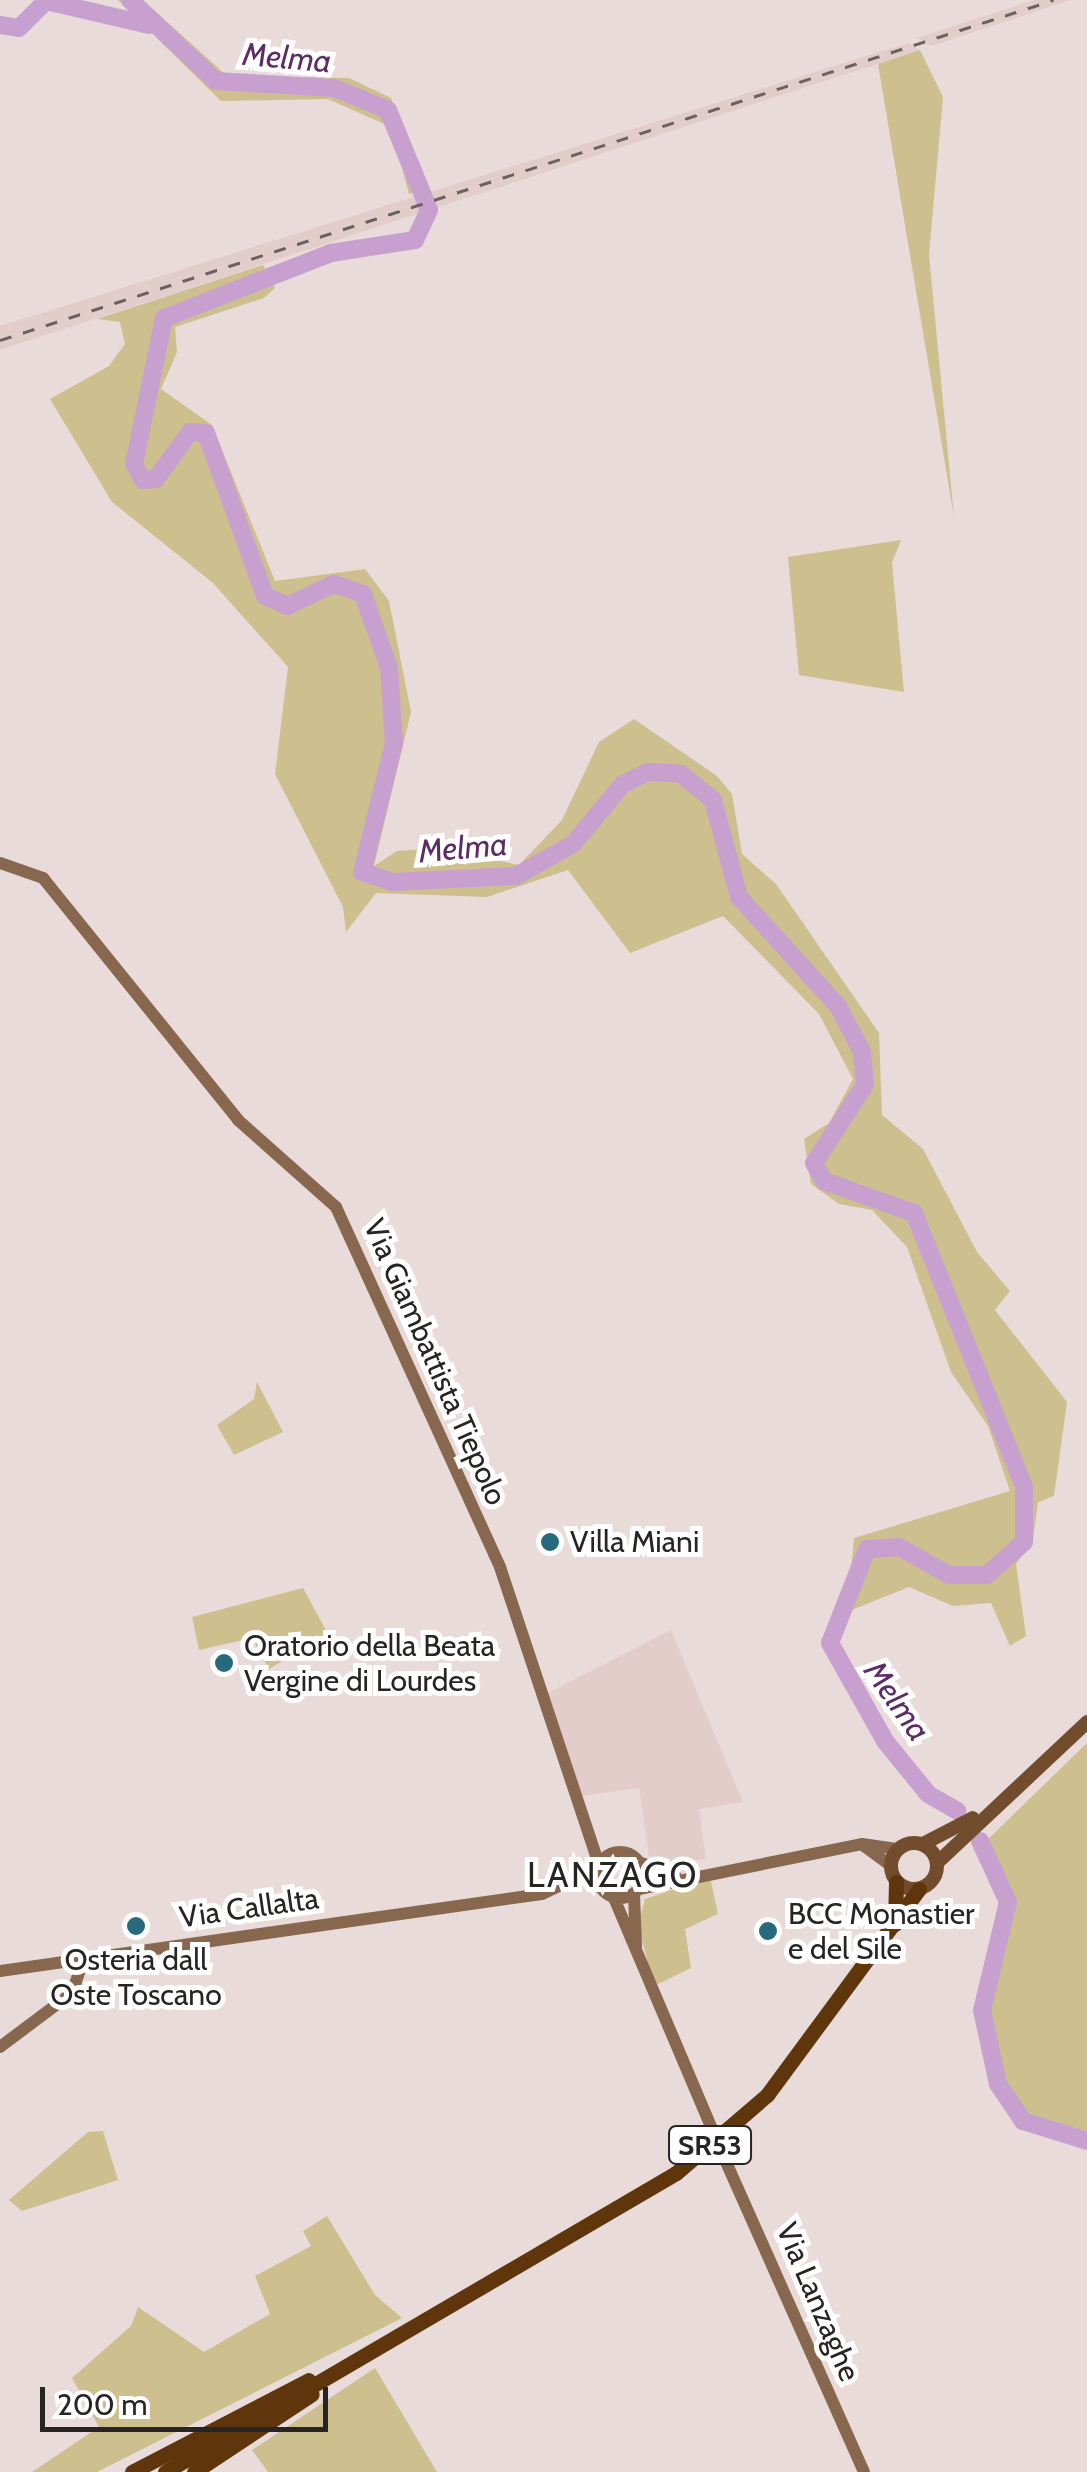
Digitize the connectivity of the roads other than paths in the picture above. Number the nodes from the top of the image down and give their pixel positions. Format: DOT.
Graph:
graph roads {
  1 [pos="0,863"];
  2 [pos="1087,1722"];
  3 [pos="982,1814"];
  4 [pos="585,1832"];
  5 [pos="862,1844"];
  6 [pos="923,1844"];
  7 [pos="897,1849"];
  8 [pos="615,1852"];
  9 [pos="639,1862"];
  10 [pos="937,1863"];
  11 [pos="890,1865"];
  12 [pos="598,1866"];
  13 [pos="676,1876"];
  14 [pos="896,1882"];
  15 [pos="919,1889"];
  16 [pos="548,1892"];
  17 [pos="636,1892"];
  18 [pos="608,1895"];
  19 [pos="896,1928"];
  20 [pos="636,1953"];
  21 [pos="84,1959"];
  22 [pos="0,1972"];
  23 [pos="0,2047"];
  24 [pos="712,2129"];
  25 [pos="722,2153"];
  26 [pos="331,2372"];
  27 [pos="132,2472"];
  28 [pos="165,2472"];
  29 [pos="194,2472"];
  30 [pos="864,2472"];
  1 -- 4 [label="street, Via Giambattista Tiepolo"];
  2 -- 3 [label="main road"];
  3 -- 6 [label="main road"];
  3 -- 10 [label="main road"];
  4 -- 8 [label="street"];
  4 -- 12 [label="street, Via Giambattista Tiepolo"];
  5 -- 7 [label="street, Via Callalta"];
  5 -- 11 [label="street"];
  5 -- 13 [label="street, Via Callalta"];
  6 -- 7 [label="main road"];
  6 -- 10 [label="main road"];
  7 -- 11 [label="main road"];
  8 -- 9 [label="street"];
  8 -- 12 [label="street, Via Callalta"];
  9 -- 13 [label="street"];
  9 -- 17 [label="street"];
  10 -- 15 [label="main road"];
  11 -- 14 [label="main road"];
  12 -- 16 [label="street, Via Callalta"];
  12 -- 18 [label="street"];
  13 -- 17 [label="street, Via Callalta"];
  14 -- 15 [label="main road"];
  14 -- 19 [label="highway"];
  15 -- 19 [label="highway, SR53"];
  16 -- 18 [label="street, Via Callalta"];
  16 -- 21 [label="street, Via Callalta"];
  17 -- 18 [label="street, Via Callalta"];
  17 -- 20 [label="street"];
  18 -- 20 [label="street"];
  19 -- 26 [label="highway, SR53"];
  20 -- 24 [label="street"];
  21 -- 22 [label="street, Via Callalta"];
  21 -- 23 [label="street"];
  25 -- 30 [label="street, Via Lanzaghe"];
  26 -- 27 [label="highway"];
  26 -- 28 [label="highway, SR53"];
  26 -- 29 [label="highway"];
}
